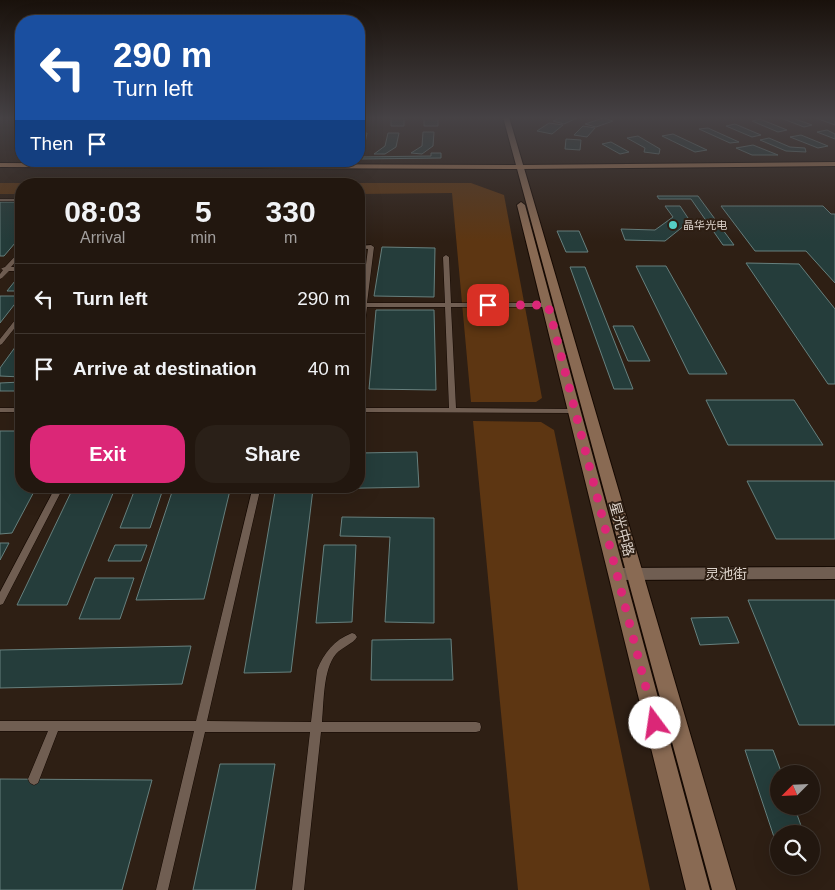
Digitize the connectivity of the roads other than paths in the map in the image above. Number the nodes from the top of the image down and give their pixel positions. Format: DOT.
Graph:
graph roads {
  1 [pos="513,159"];
  2 [pos="515,159"];
  3 [pos="835,164"];
  4 [pos="0,165"];
  5 [pos="15,165"];
  6 [pos="207,167"];
  7 [pos="517,170"];
  8 [pos="835,170"];
  9 [pos="0,171"];
  10 [pos="0,200"];
  11 [pos="15,200"];
  12 [pos="365,247"];
  13 [pos="446,257"];
  14 [pos="15,258"];
  15 [pos="3,269"];
  16 [pos="0,277"];
  17 [pos="365,282"];
  18 [pos="365,305"];
  19 [pos="448,305"];
  20 [pos="548,305"];
  21 [pos="15,324"];
  22 [pos="0,343"];
  23 [pos="0,410"];
  24 [pos="15,410"];
  25 [pos="365,410"];
  26 [pos="452,410"];
  27 [pos="574,411"];
  28 [pos="56,493"];
  29 [pos="255,493"];
  30 [pos="835,573"];
  31 [pos="617,574"];
  32 [pos="635,574"];
  33 [pos="0,601"];
  34 [pos="352,637"];
  35 [pos="0,726"];
  36 [pos="55,726"];
  37 [pos="201,726"];
  38 [pos="316,726"];
  39 [pos="476,727"];
  40 [pos="34,780"];
  41 [pos="162,890"];
  42 [pos="298,890"];
  43 [pos="698,890"];
  44 [pos="724,890"];
  1 -- 7 [label="main road"];
  2 -- 7 [label="main road"];
  3 -- 7 [label="main road"];
  4 -- 5 [label="main road"];
  6 -- 7 [label="main road"];
  7 -- 8 [label="main road"];
  7 -- 9 [label="main road"];
  7 -- 20 [label="main road, 星光中路"];
  7 -- 32 [label="main road, 星光中路"];
  10 -- 11 [label="lane"];
  12 -- 17 [label="lane"];
  13 -- 19 [label="lane"];
  14 -- 15 [label="lane"];
  15 -- 16 [label="lane"];
  18 -- 19 [label="lane"];
  19 -- 20 [label="lane"];
  19 -- 26 [label="lane"];
  20 -- 27 [label="main road, 星光中路"];
  21 -- 22 [label="lane"];
  23 -- 24 [label="lane"];
  25 -- 26 [label="lane"];
  26 -- 27 [label="lane"];
  27 -- 31 [label="main road, 星光中路"];
  28 -- 33 [label="lane"];
  29 -- 37 [label="lane"];
  30 -- 32 [label="street, 灵池街"];
  31 -- 32 [label="street, 灵池街"];
  31 -- 43 [label="main road, 星光中路"];
  32 -- 44 [label="main road, 星光中路"];
  34 -- 38 [label="lane"];
  35 -- 36 [label="lane"];
  36 -- 37 [label="lane"];
  36 -- 40 [label="lane"];
  37 -- 38 [label="lane"];
  37 -- 41 [label="lane"];
  38 -- 39 [label="lane"];
  38 -- 42 [label="lane"];
}
